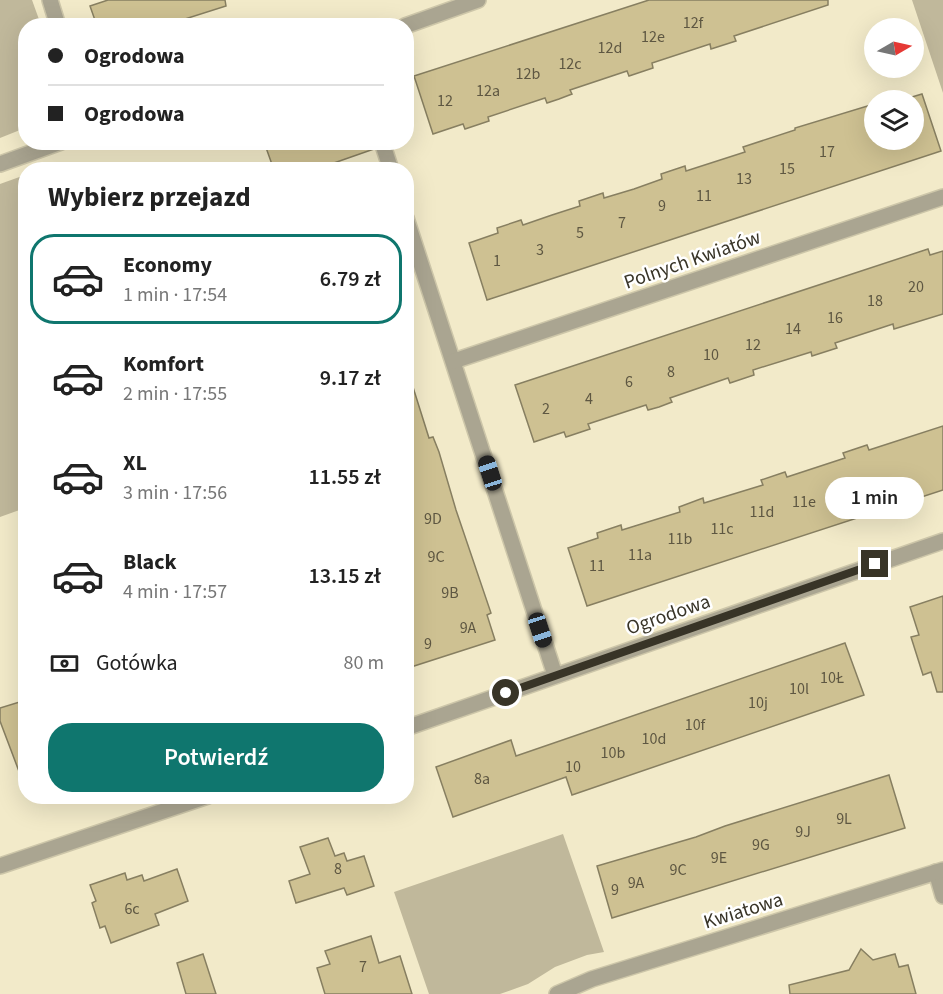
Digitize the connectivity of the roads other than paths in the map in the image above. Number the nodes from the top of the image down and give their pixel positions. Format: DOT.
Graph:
graph roads {
  1 [pos="50,0"];
  2 [pos="478,0"];
  3 [pos="56,18"];
  4 [pos="414,23"];
  5 [pos="39,150"];
  6 [pos="0,164"];
  7 [pos="943,197"];
  8 [pos="414,242"];
  9 [pos="454,361"];
  10 [pos="943,541"];
  11 [pos="555,675"];
  12 [pos="414,725"];
  13 [pos="184,804"];
  14 [pos="0,866"];
  15 [pos="939,871"];
  16 [pos="943,896"];
  17 [pos="557,994"];
  1 -- 3 [label="street"];
  2 -- 4 [label="street"];
  5 -- 6 [label="street"];
  7 -- 9 [label="street, Polnych Kwiatów"];
  8 -- 9 [label="street"];
  9 -- 11 [label="street"];
  10 -- 11 [label="street, Ogrodowa"];
  11 -- 12 [label="street, Ogrodowa"];
  13 -- 14 [label="street"];
  15 -- 16 [label="street"];
  15 -- 17 [label="street, Kwiatowa"];
}
